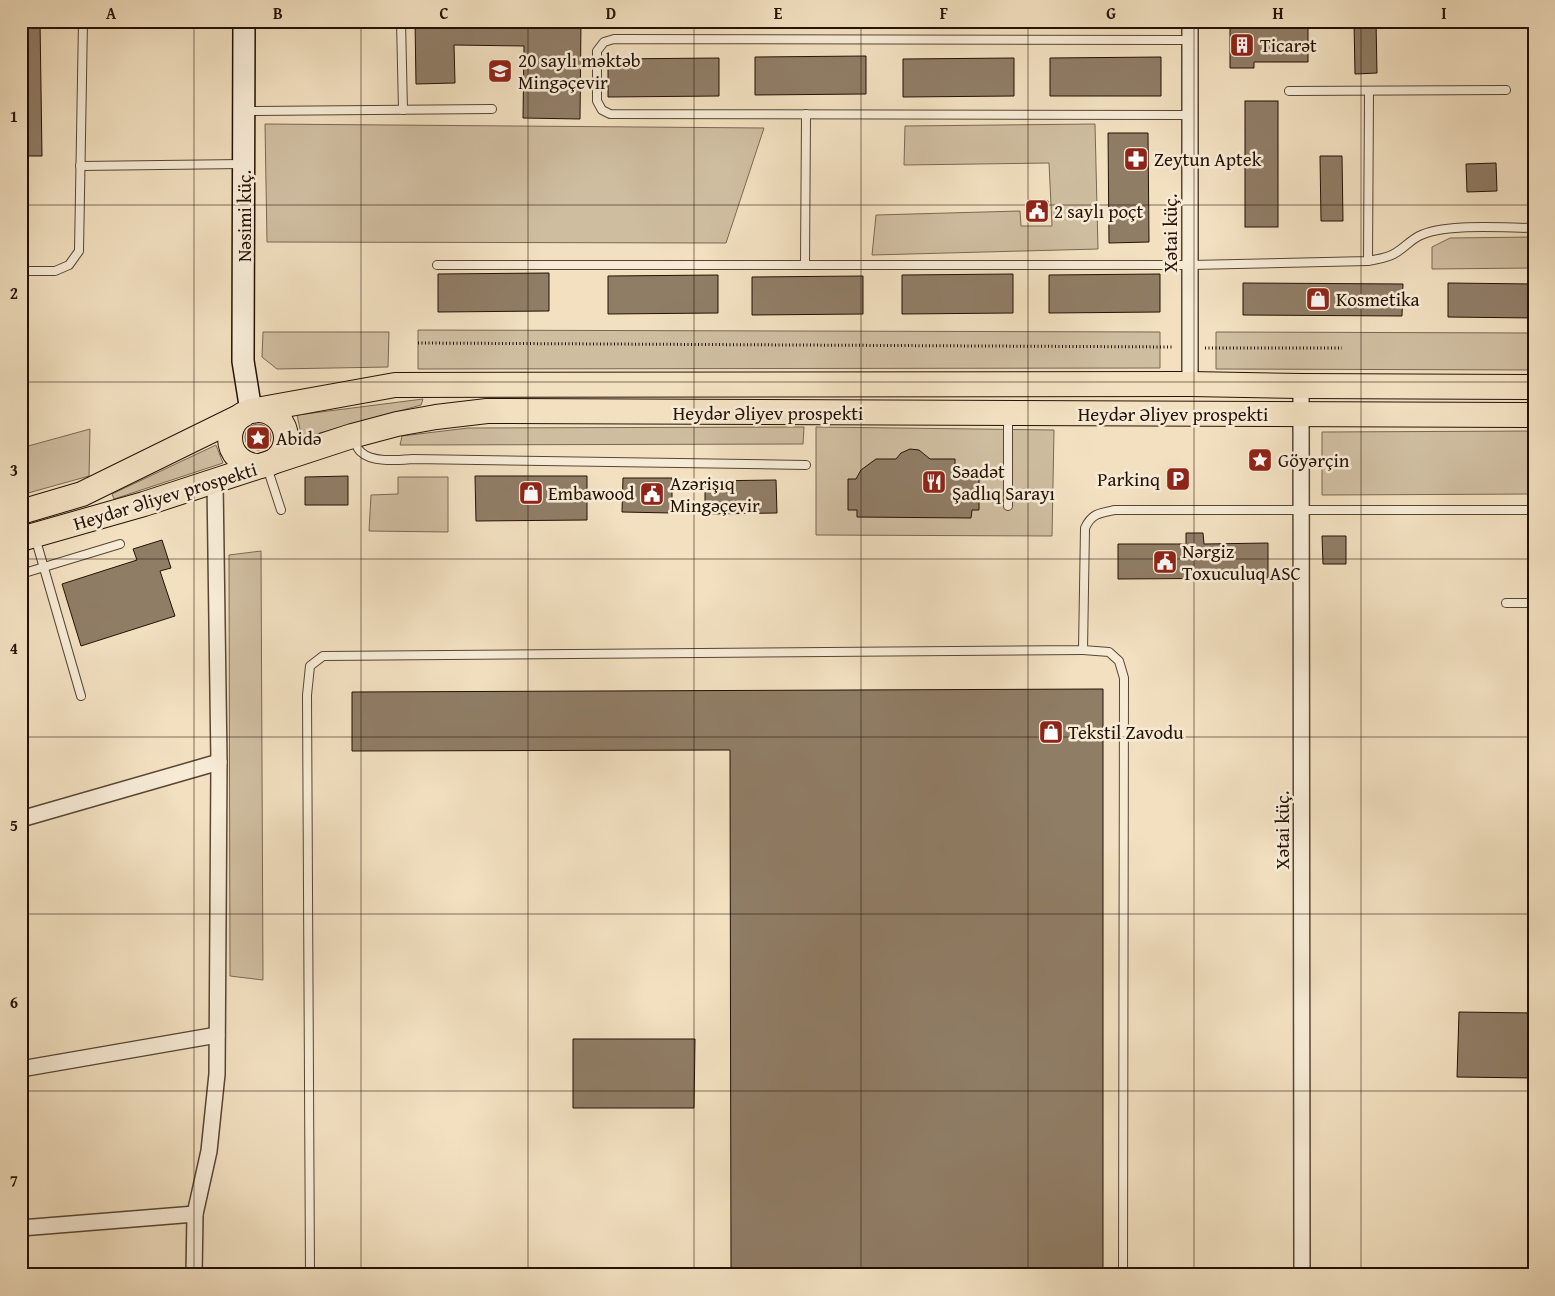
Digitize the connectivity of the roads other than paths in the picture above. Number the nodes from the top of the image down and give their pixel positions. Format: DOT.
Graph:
graph roads {
  1 [pos="83,21"];
  2 [pos="244,21"];
  3 [pos="401,21"];
  4 [pos="1190,21"];
  5 [pos="1190,40"];
  6 [pos="1506,90"];
  7 [pos="1289,91"];
  8 [pos="1369,92"];
  9 [pos="492,109"];
  10 [pos="403,110"];
  11 [pos="244,112"];
  12 [pos="806,114"];
  13 [pos="1190,115"];
  14 [pos="244,164"];
  15 [pos="80,166"];
  16 [pos="1534,228"];
  17 [pos="1368,261"];
  18 [pos="437,264"];
  19 [pos="805,265"];
  20 [pos="1190,265"];
  21 [pos="21,271"];
  22 [pos="1190,384"];
  23 [pos="1301,386"];
  24 [pos="1534,387"];
  25 [pos="247,413"];
  26 [pos="1008,414"];
  27 [pos="1301,414"];
  28 [pos="1534,415"];
  29 [pos="352,436"];
  30 [pos="266,465"];
  31 [pos="806,465"];
  32 [pos="215,482"];
  33 [pos="1008,506"];
  34 [pos="281,510"];
  35 [pos="1302,510"];
  36 [pos="1534,510"];
  37 [pos="21,512"];
  38 [pos="28,537"];
  39 [pos="120,544"];
  40 [pos="43,567"];
  41 [pos="21,574"];
  42 [pos="1506,603"];
  43 [pos="1534,603"];
  44 [pos="1083,650"];
  45 [pos="81,696"];
  46 [pos="219,762"];
  47 [pos="21,818"];
  48 [pos="217,1035"];
  49 [pos="21,1069"];
  50 [pos="195,1214"];
  51 [pos="21,1228"];
  52 [pos="194,1275"];
  53 [pos="310,1275"];
  54 [pos="1123,1275"];
  55 [pos="1302,1275"];
  1 -- 15 [label="lane"];
  2 -- 11 [label="street, Nəsimi küç."];
  3 -- 10 [label="lane"];
  4 -- 5 [label="street, Xətai küç."];
  5 -- 12 [label="lane"];
  5 -- 13 [label="street, Xətai küç."];
  6 -- 8 [label="lane"];
  7 -- 8 [label="lane"];
  8 -- 17 [label="lane"];
  9 -- 10 [label="lane"];
  10 -- 11 [label="lane"];
  11 -- 14 [label="street, Nəsimi küç."];
  12 -- 13 [label="lane"];
  12 -- 19 [label="lane"];
  13 -- 20 [label="street, Xətai küç."];
  14 -- 15 [label="lane"];
  14 -- 25 [label="street, Nəsimi küç."];
  15 -- 21 [label="lane"];
  16 -- 17 [label="lane"];
  17 -- 20 [label="lane"];
  18 -- 19 [label="lane"];
  19 -- 20 [label="lane"];
  20 -- 22 [label="street, Xətai küç."];
  22 -- 23 [label="main road, Heydər Əliyev prospekti"];
  22 -- 25 [label="main road, Heydər Əliyev prospekti"];
  23 -- 24 [label="main road, Heydər Əliyev prospekti"];
  23 -- 27 [label="street, Xətai küç."];
  25 -- 30 [label="main road"];
  25 -- 30 [label="main road"];
  25 -- 37 [label="main road, Heydər Əliyev prospekti"];
  26 -- 27 [label="main road, Heydər Əliyev prospekti"];
  26 -- 29 [label="main road, Heydər Əliyev prospekti"];
  26 -- 33 [label="lane"];
  27 -- 28 [label="main road, Heydər Əliyev prospekti"];
  27 -- 35 [label="street, Xətai küç."];
  29 -- 30 [label="main road, Heydər Əliyev prospekti"];
  29 -- 31 [label="lane"];
  30 -- 32 [label="main road, Heydər Əliyev prospekti"];
  30 -- 34 [label="lane"];
  32 -- 38 [label="main road, Heydər Əliyev prospekti"];
  32 -- 46 [label="street"];
  35 -- 36 [label="lane"];
  35 -- 44 [label="lane"];
  35 -- 55 [label="street, Xətai küç."];
  38 -- 40 [label="lane"];
  39 -- 40 [label="lane"];
  40 -- 41 [label="lane"];
  40 -- 45 [label="lane"];
  42 -- 43 [label="lane"];
  44 -- 53 [label="lane"];
  44 -- 54 [label="lane"];
  46 -- 47 [label="street"];
  46 -- 48 [label="street"];
  48 -- 49 [label="street"];
  48 -- 50 [label="street"];
  50 -- 51 [label="street"];
  50 -- 52 [label="street"];
}
